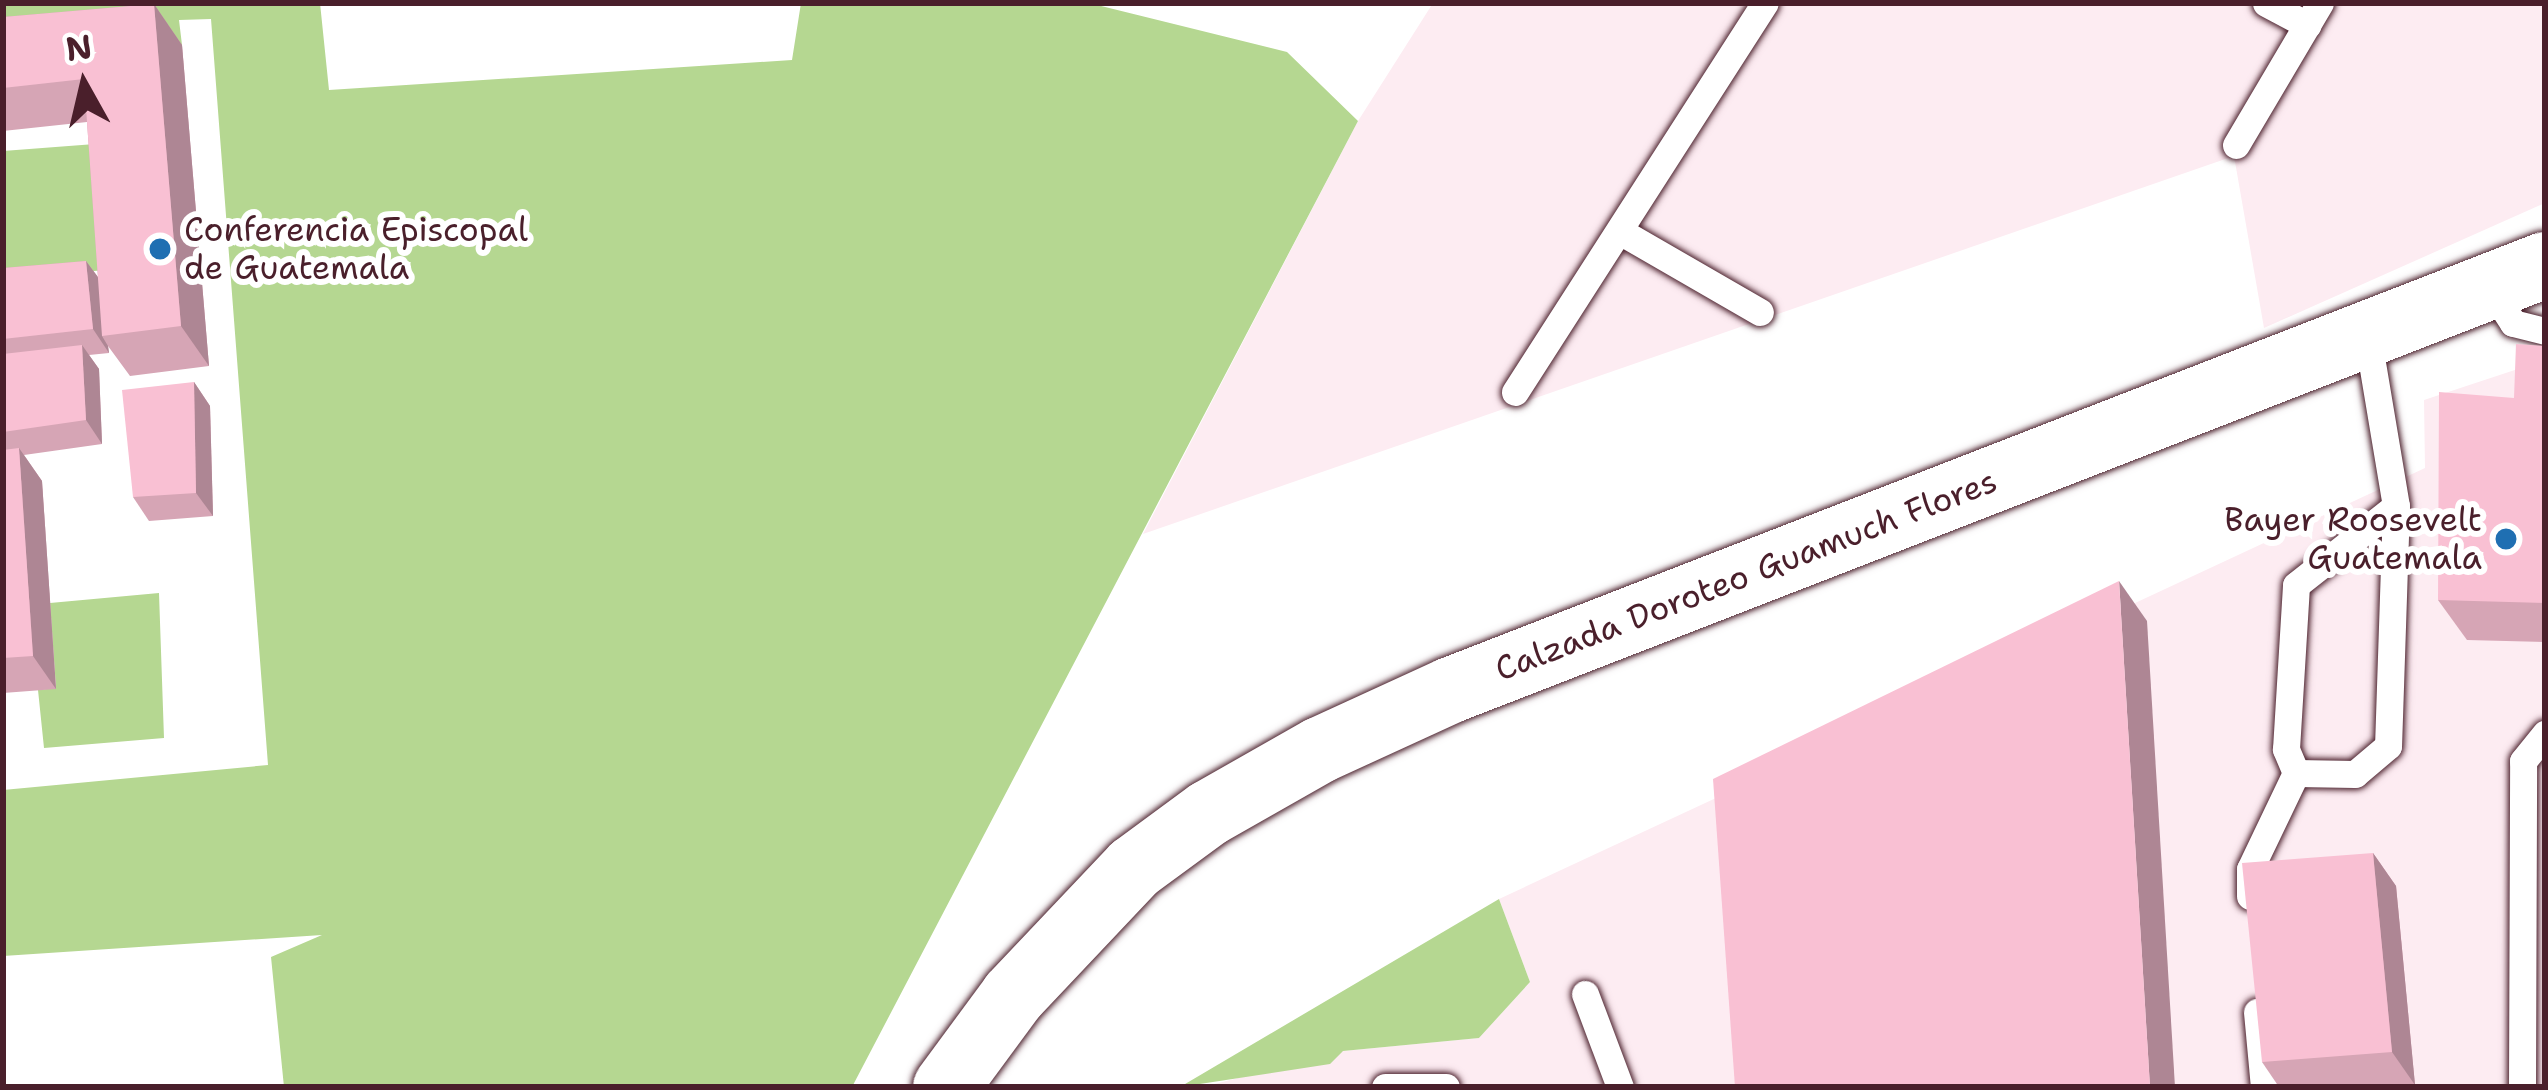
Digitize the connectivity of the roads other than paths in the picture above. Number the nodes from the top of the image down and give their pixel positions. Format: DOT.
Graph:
graph roads {
  1 [pos="1765,3"];
  2 [pos="2266,3"];
  3 [pos="2313,14"];
  4 [pos="2236,145"];
  5 [pos="1623,233"];
  6 [pos="2517,275"];
  7 [pos="1760,311"];
  8 [pos="2545,331"];
  9 [pos="2367,333"];
  10 [pos="1515,392"];
  11 [pos="2396,506"];
  12 [pos="2545,734"];
  13 [pos="2296,772"];
  14 [pos="2249,919"];
  15 [pos="2254,979"];
  16 [pos="1585,994"];
  17 [pos="1013,996"];
  18 [pos="946,1087"];
  19 [pos="986,1087"];
  20 [pos="1385,1087"];
  21 [pos="1446,1087"];
  22 [pos="1620,1087"];
  23 [pos="2264,1087"];
  24 [pos="2522,1087"];
  1 -- 5 [label="lane"];
  2 -- 3 [label="lane"];
  3 -- 4 [label="lane"];
  5 -- 7 [label="lane"];
  5 -- 10 [label="lane"];
  6 -- 8 [label="lane"];
  6 -- 9 [label="main road, Calzada Doroteo Guamuch Flores"];
  9 -- 11 [label="lane"];
  9 -- 17 [label="main road, Calzada Doroteo Guamuch Flores"];
  11 -- 13 [label="lane"];
  11 -- 13 [label="lane"];
  12 -- 24 [label="lane"];
  13 -- 14 [label="lane"];
  15 -- 23 [label="lane"];
  16 -- 22 [label="lane"];
  17 -- 18 [label="main road, Calzada Doroteo Guamuch Flores"];
  17 -- 19 [label="main road, Calzada Doroteo Guamuch Flores"];
  20 -- 21 [label="lane"];
}
